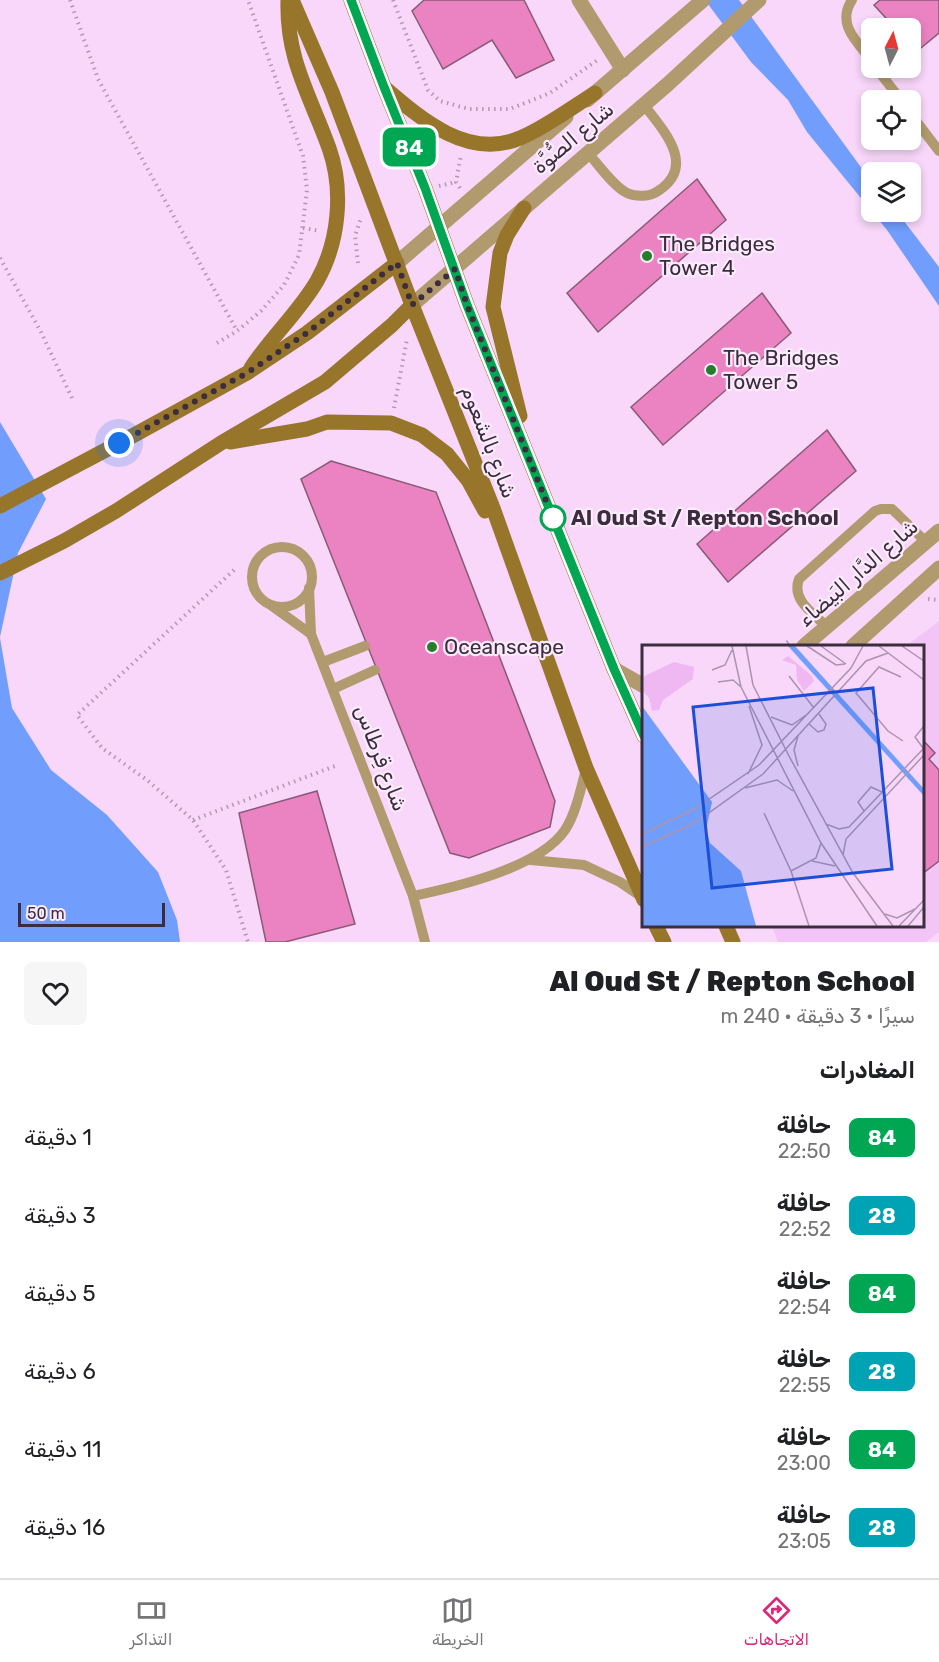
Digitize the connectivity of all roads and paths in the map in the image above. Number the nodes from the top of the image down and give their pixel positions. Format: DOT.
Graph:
graph roads {
  1 [pos="70,0"];
  2 [pos="248,0"];
  3 [pos="290,0"];
  4 [pos="351,0"];
  5 [pos="393,0"];
  6 [pos="579,0"];
  7 [pos="703,0"];
  8 [pos="759,0"];
  9 [pos="852,0"];
  10 [pos="861,47"];
  11 [pos="611,50"];
  12 [pos="623,70"];
  13 [pos="884,78"];
  14 [pos="384,87"];
  15 [pos="893,90"];
  16 [pos="595,93"];
  17 [pos="644,105"];
  18 [pos="921,127"];
  19 [pos="939,151"];
  20 [pos="461,153"];
  21 [pos="588,153"];
  22 [pos="439,186"];
  23 [pos="524,208"];
  24 [pos="362,216"];
  25 [pos="439,225"];
  26 [pos="303,228"];
  27 [pos="321,231"];
  28 [pos="0,258"];
  29 [pos="358,263"];
  30 [pos="397,263"];
  31 [pos="455,269"];
  32 [pos="412,305"];
  33 [pos="237,331"];
  34 [pos="407,338"];
  35 [pos="217,343"];
  36 [pos="247,373"];
  37 [pos="72,398"];
  38 [pos="393,411"];
  39 [pos="221,443"];
  40 [pos="533,468"];
  41 [pos="0,506"];
  42 [pos="939,531"];
  43 [pos="502,533"];
  44 [pos="926,542"];
  45 [pos="939,568"];
  46 [pos="234,570"];
  47 [pos="0,573"];
  48 [pos="309,588"];
  49 [pos="269,604"];
  50 [pos="827,627"];
  51 [pos="311,634"];
  52 [pos="805,645"];
  53 [pos="854,645"];
  54 [pos="365,646"];
  55 [pos="323,662"];
  56 [pos="614,669"];
  57 [pos="375,670"];
  58 [pos="642,685"];
  59 [pos="333,689"];
  60 [pos="642,732"];
  61 [pos="335,766"];
  62 [pos="586,768"];
  63 [pos="193,820"];
  64 [pos="531,860"];
  65 [pos="413,896"];
  66 [pos="642,897"];
  67 [pos="642,898"];
  68 [pos="656,927"];
  69 [pos="726,927"];
  70 [pos="248,942"];
  71 [pos="425,942"];
  72 [pos="664,942"];
  73 [pos="733,942"];
  1 -- 33 [label="path"];
  2 -- 26 [label="path"];
  3 -- 30 [label="main road, شارع بالشعوم"];
  3 -- 36 [label="main road"];
  4 -- 14 [label="main road, شارع بالشعوم"];
  5 -- 11 [label="path"];
  6 -- 11 [label="street"];
  7 -- 12 [label="street, شارع الصُّوَّة"];
  8 -- 17 [label="street, شارع الصُّوَّة"];
  9 -- 10 [label="lane"];
  11 -- 12 [label="street"];
  12 -- 16 [label="street, شارع الصُّوَّة"];
  13 -- 15 [label="lane"];
  14 -- 16 [label="main road"];
  14 -- 25 [label="main road, شارع بالشعوم"];
  16 -- 25 [label="street, شارع الصُّوَّة"];
  17 -- 21 [label="street, شارع الصُّوَّة"];
  17 -- 21 [label="lane"];
  18 -- 19 [label="lane"];
  20 -- 22 [label="path"];
  21 -- 23 [label="street, شارع الصُّوَّة"];
  23 -- 31 [label="street, شارع الصُّوَّة"];
  23 -- 40 [label="main road"];
  24 -- 29 [label="path"];
  25 -- 30 [label="street, شارع الصُّوَّة"];
  25 -- 31 [label="main road, شارع بالشعوم"];
  26 -- 27 [label="path"];
  26 -- 33 [label="path"];
  28 -- 37 [label="path"];
  30 -- 32 [label="main road, شارع بالشعوم"];
  30 -- 36 [label="main road"];
  31 -- 32 [label="street, شارع الصُّوَّة"];
  31 -- 40 [label="main road, شارع بالشعوم"];
  32 -- 39 [label="main road"];
  32 -- 43 [label="main road, شارع بالشعوم"];
  33 -- 35 [label="path"];
  34 -- 38 [label="path"];
  36 -- 41 [label="main road"];
  39 -- 43 [label="main road"];
  39 -- 47 [label="main road"];
  40 -- 56 [label="main road, شارع بالشعوم"];
  42 -- 44 [label="street, شارع الدَّار البَيضاء"];
  43 -- 62 [label="main road, شارع بالشعوم"];
  44 -- 50 [label="street, شارع الدَّار البَيضاء"];
  44 -- 50 [label="lane"];
  45 -- 53 [label="street"];
  46 -- 63 [label="path"];
  48 -- 49 [label="lane"];
  48 -- 49 [label="lane"];
  48 -- 51 [label="lane, شارع قِرطاس"];
  49 -- 51 [label="lane"];
  50 -- 52 [label="street, شارع الدَّار البَيضاء"];
  51 -- 55 [label="lane, شارع قِرطاس"];
  54 -- 55 [label="lane"];
  55 -- 59 [label="lane, شارع قِرطاس"];
  56 -- 58 [label="street"];
  56 -- 60 [label="main road, شارع بالشعوم"];
  57 -- 59 [label="lane"];
  59 -- 65 [label="lane, شارع قِرطاس"];
  61 -- 63 [label="path"];
  62 -- 64 [label="lane"];
  62 -- 66 [label="main road, شارع بالشعوم"];
  63 -- 70 [label="path"];
  64 -- 65 [label="lane"];
  64 -- 67 [label="lane"];
  65 -- 71 [label="lane, شارع قِرطاس"];
  68 -- 72 [label="main road"];
  69 -- 73 [label="main road"];
}
